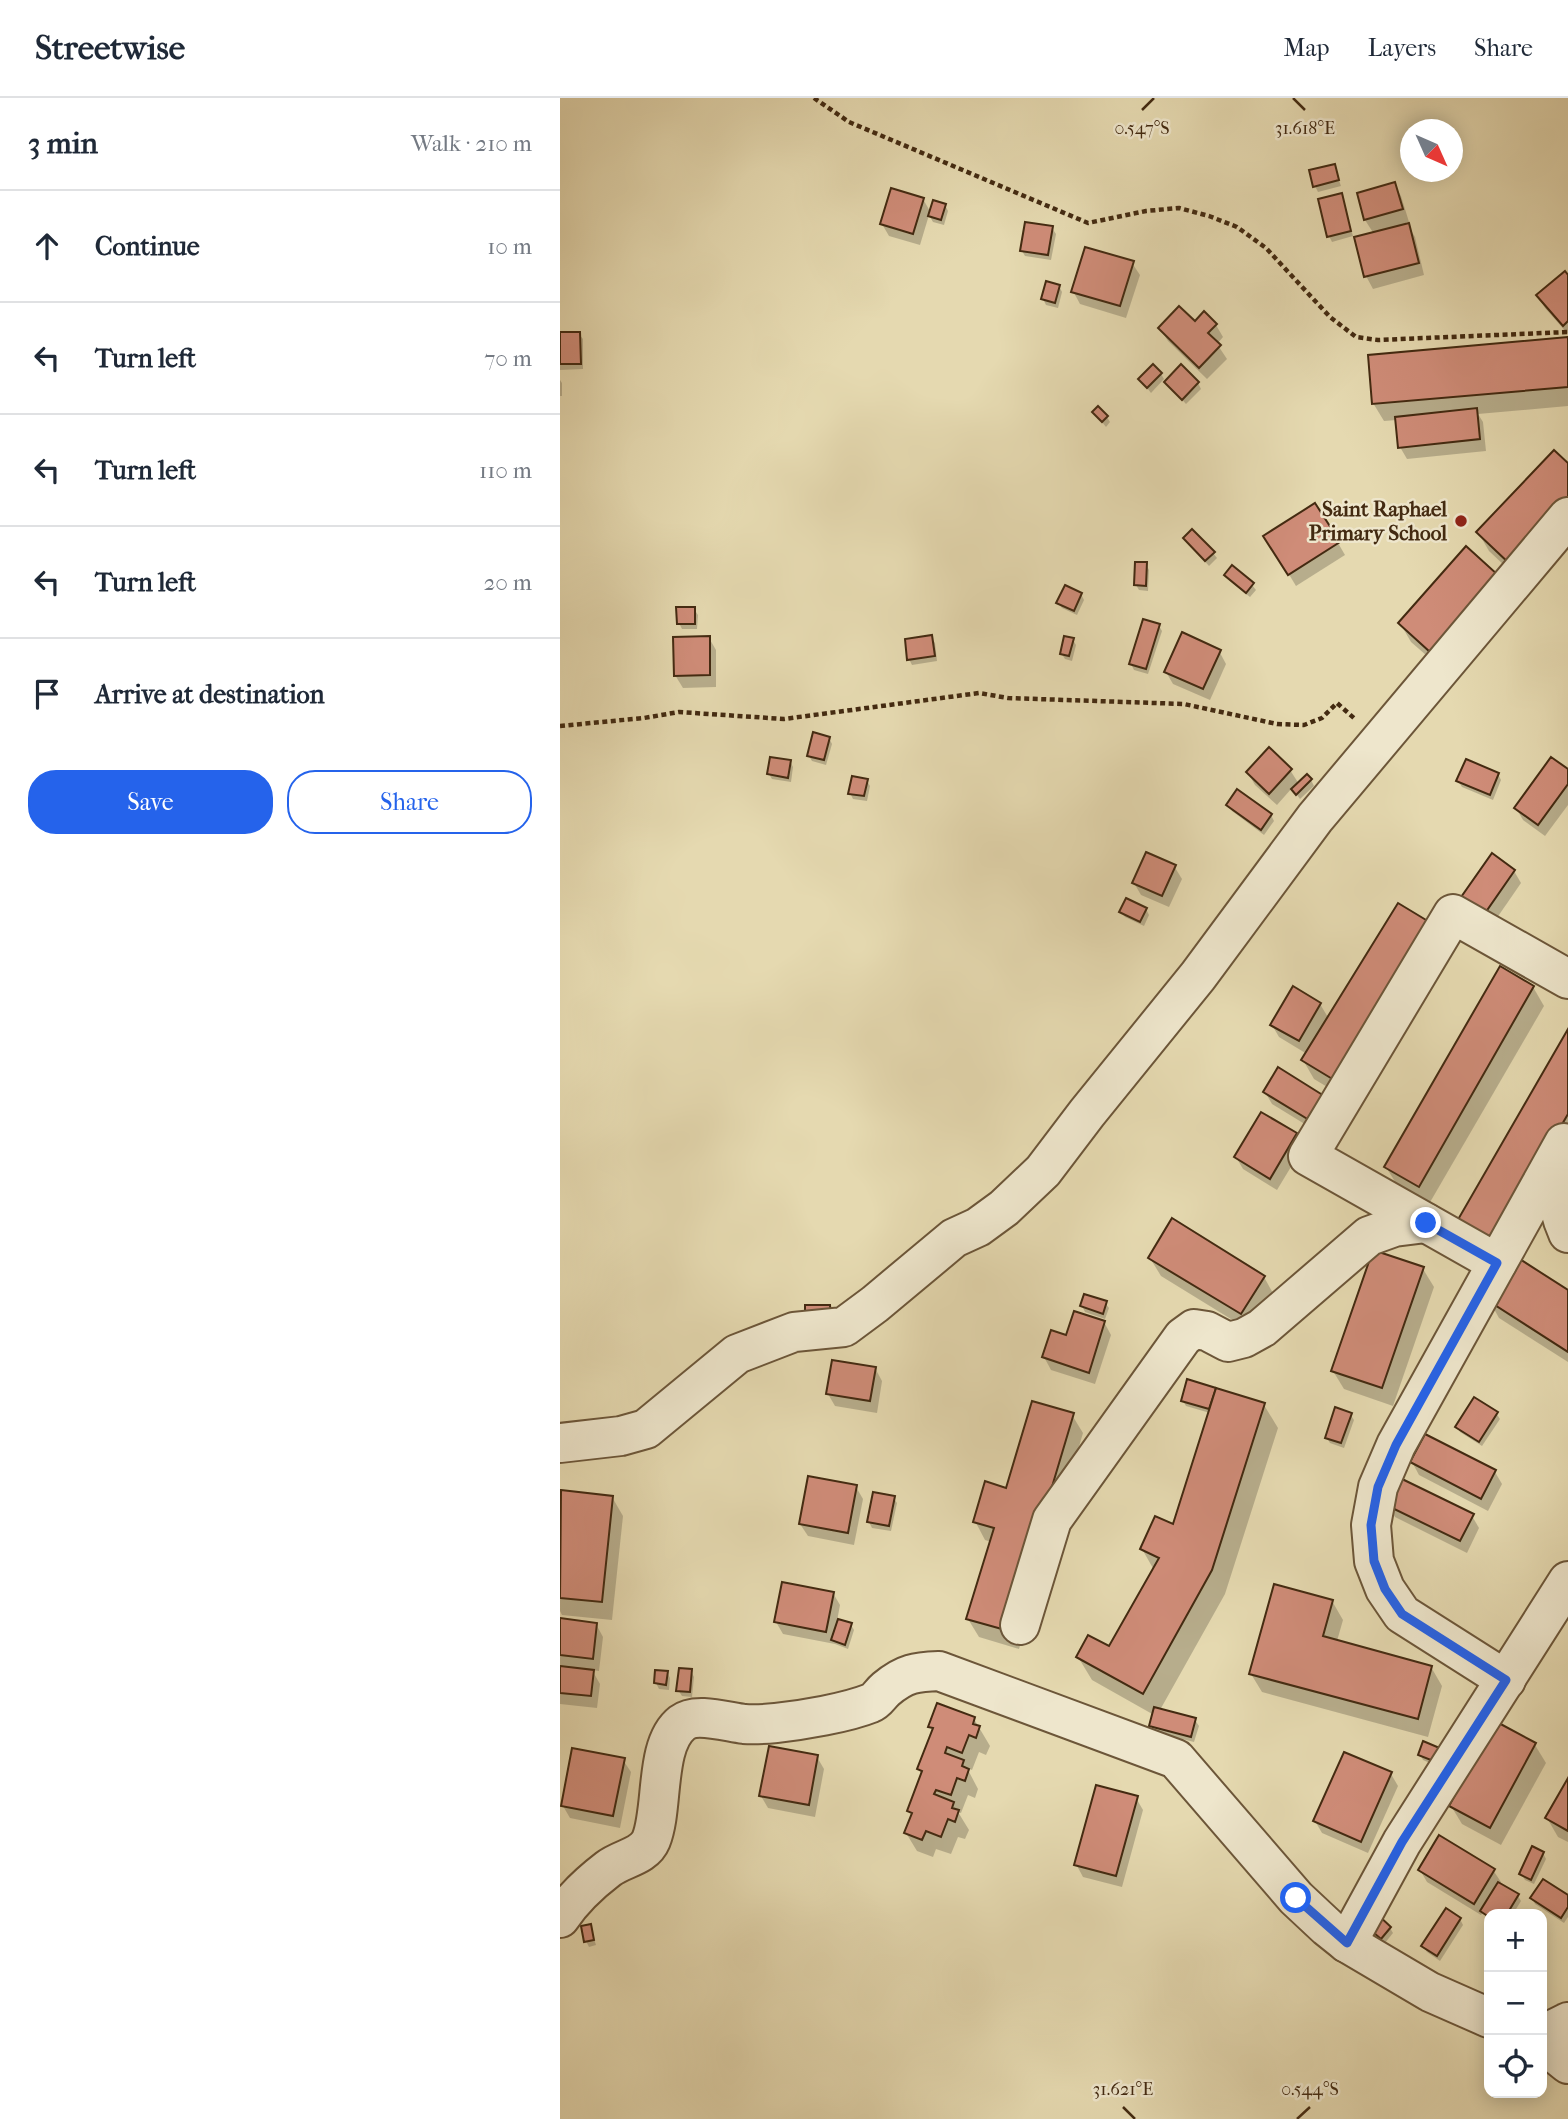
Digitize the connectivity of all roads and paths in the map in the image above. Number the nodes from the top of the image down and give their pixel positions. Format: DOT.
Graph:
graph roads {
  1 [pos="814,98"];
  2 [pos="1568,331"];
  3 [pos="1568,517"];
  4 [pos="560,726"];
  5 [pos="1380,740"];
  6 [pos="1568,979"];
  7 [pos="1566,1139"];
  8 [pos="1426,1223"];
  9 [pos="1568,1233"];
  10 [pos="1497,1263"];
  11 [pos="560,1443"];
  12 [pos="1568,1581"];
  13 [pos="1020,1625"];
  14 [pos="1506,1680"];
  15 [pos="560,1918"];
  16 [pos="1347,1943"];
  17 [pos="1484,2016"];
  18 [pos="1568,2022"];
  19 [pos="1547,2032"];
  20 [pos="1547,2047"];
  21 [pos="1568,2064"];
  1 -- 2 [label="path"];
  3 -- 5 [label="street"];
  4 -- 5 [label="path"];
  5 -- 11 [label="street"];
  6 -- 8 [label="street"];
  7 -- 9 [label="street"];
  7 -- 10 [label="street"];
  8 -- 10 [label="street"];
  8 -- 13 [label="street"];
  10 -- 14 [label="street"];
  12 -- 14 [label="street"];
  14 -- 16 [label="street"];
  15 -- 16 [label="street"];
  16 -- 17 [label="street"];
  18 -- 19 [label="street"];
  20 -- 21 [label="street"];
}
